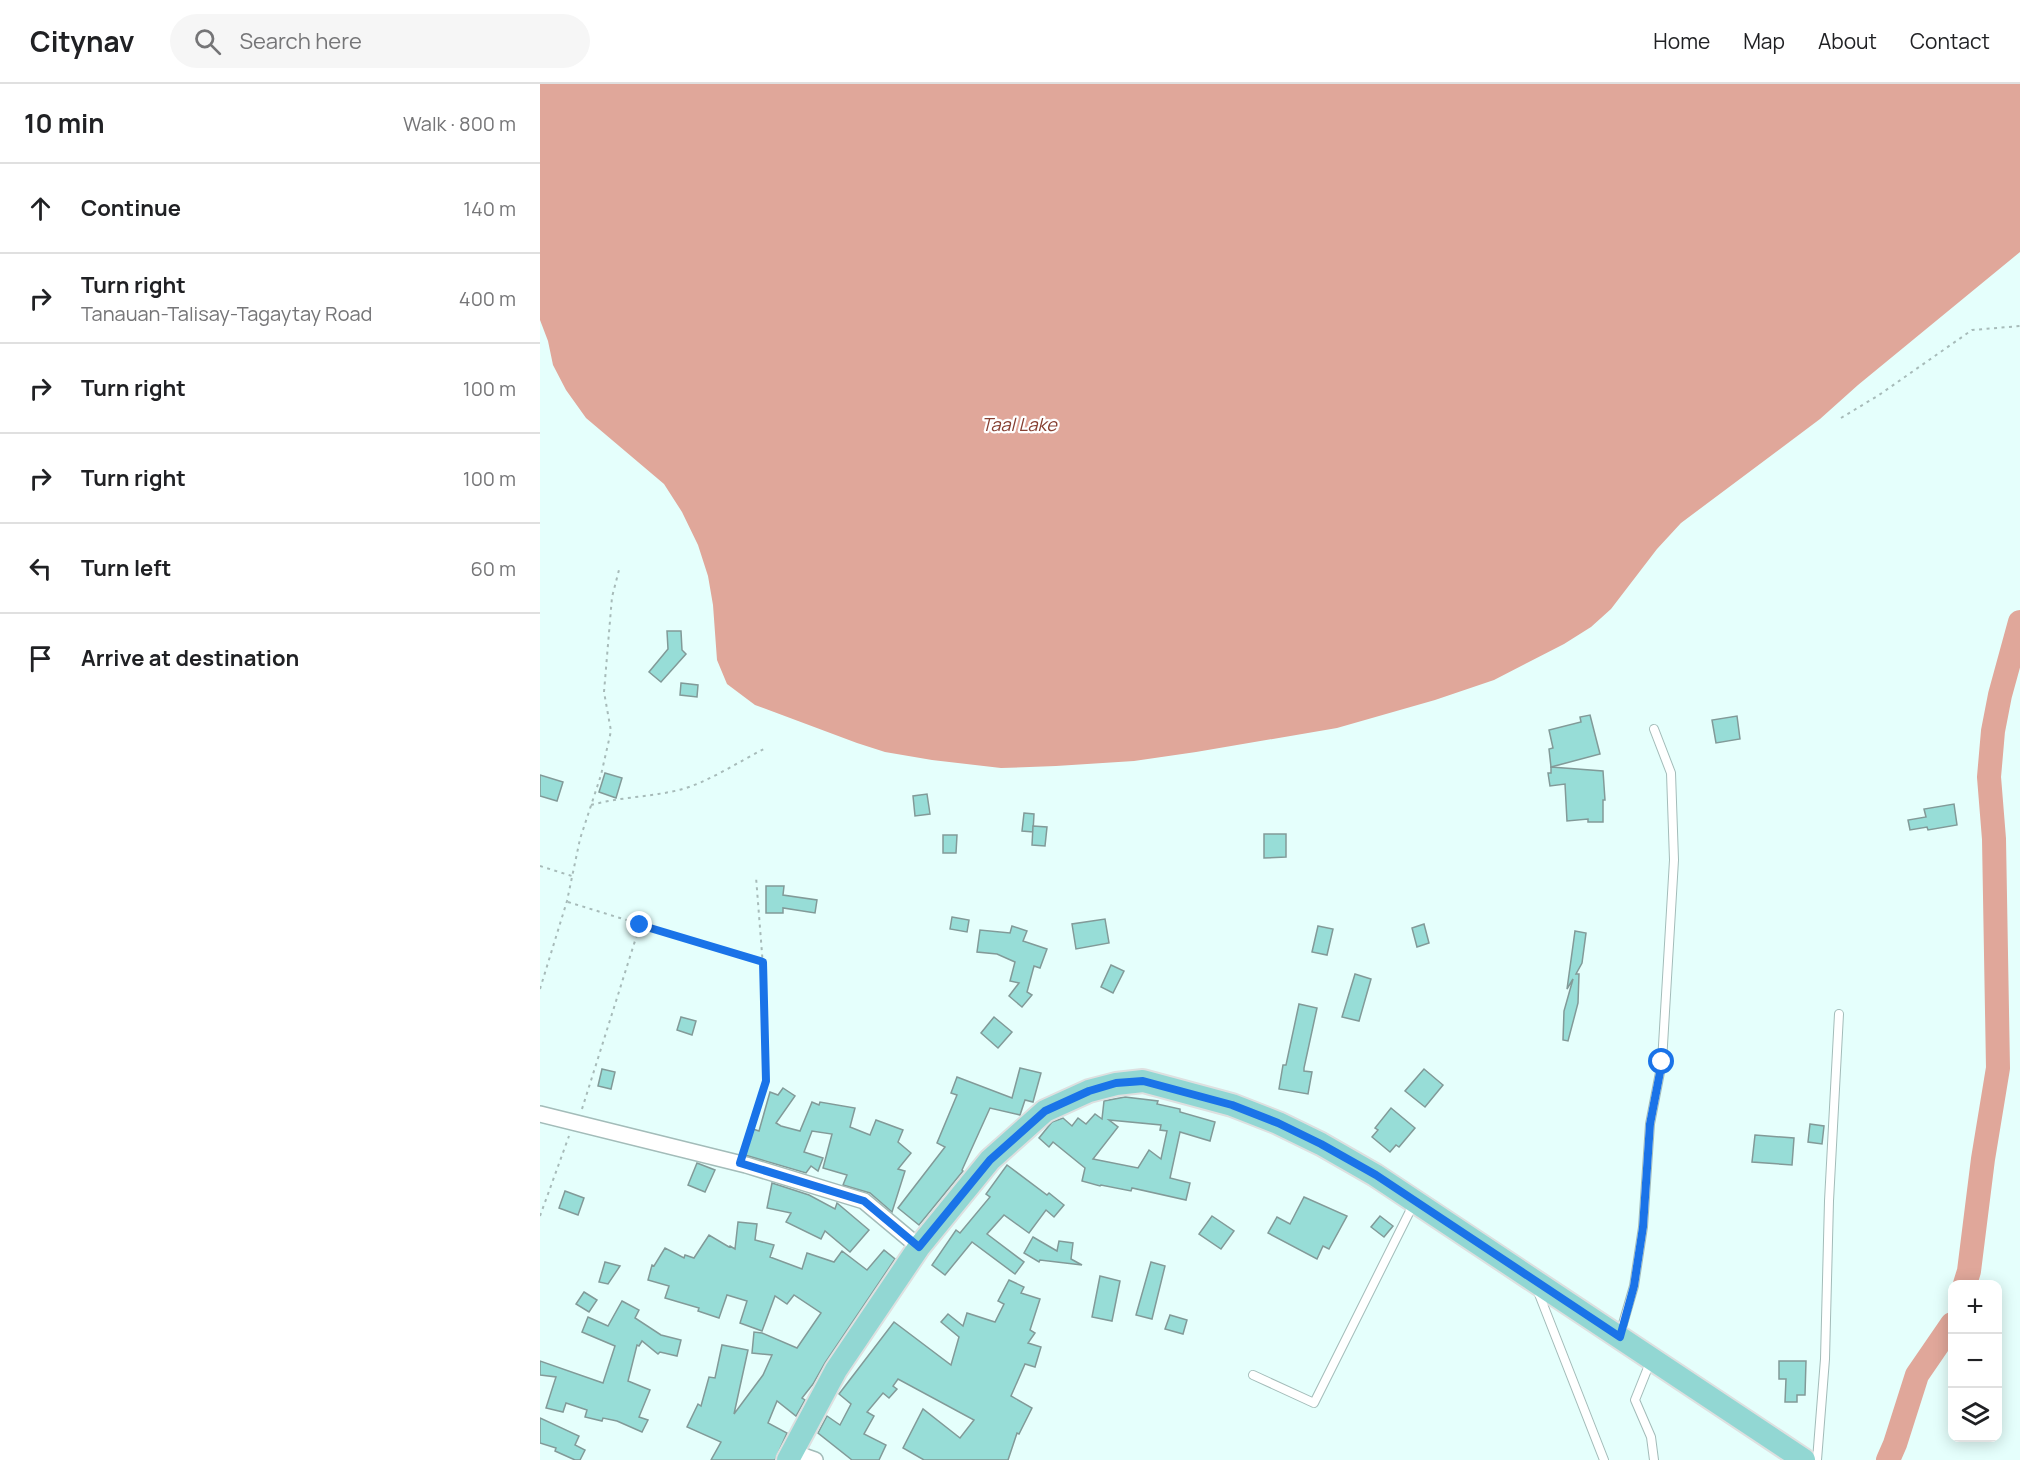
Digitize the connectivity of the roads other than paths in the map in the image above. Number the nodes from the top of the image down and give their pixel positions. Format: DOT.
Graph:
graph roads {
  1 [pos="1654,729"];
  2 [pos="1839,1014"];
  3 [pos="540,1114"];
  4 [pos="1415,1201"];
  5 [pos="919,1247"];
  6 [pos="1534,1280"];
  7 [pos="1620,1337"];
  8 [pos="1652,1358"];
  9 [pos="1253,1375"];
  10 [pos="790,1456"];
  11 [pos="815,1460"];
  12 [pos="1604,1460"];
  13 [pos="1654,1460"];
  14 [pos="1804,1460"];
  15 [pos="1817,1460"];
  1 -- 7 [label="lane"];
  2 -- 15 [label="lane"];
  3 -- 5 [label="street"];
  4 -- 5 [label="main road"];
  4 -- 6 [label="main road"];
  4 -- 9 [label="lane"];
  5 -- 10 [label="main road"];
  6 -- 7 [label="main road"];
  6 -- 12 [label="lane"];
  7 -- 8 [label="main road"];
  8 -- 13 [label="lane"];
  8 -- 14 [label="main road"];
  10 -- 11 [label="street"];
}
